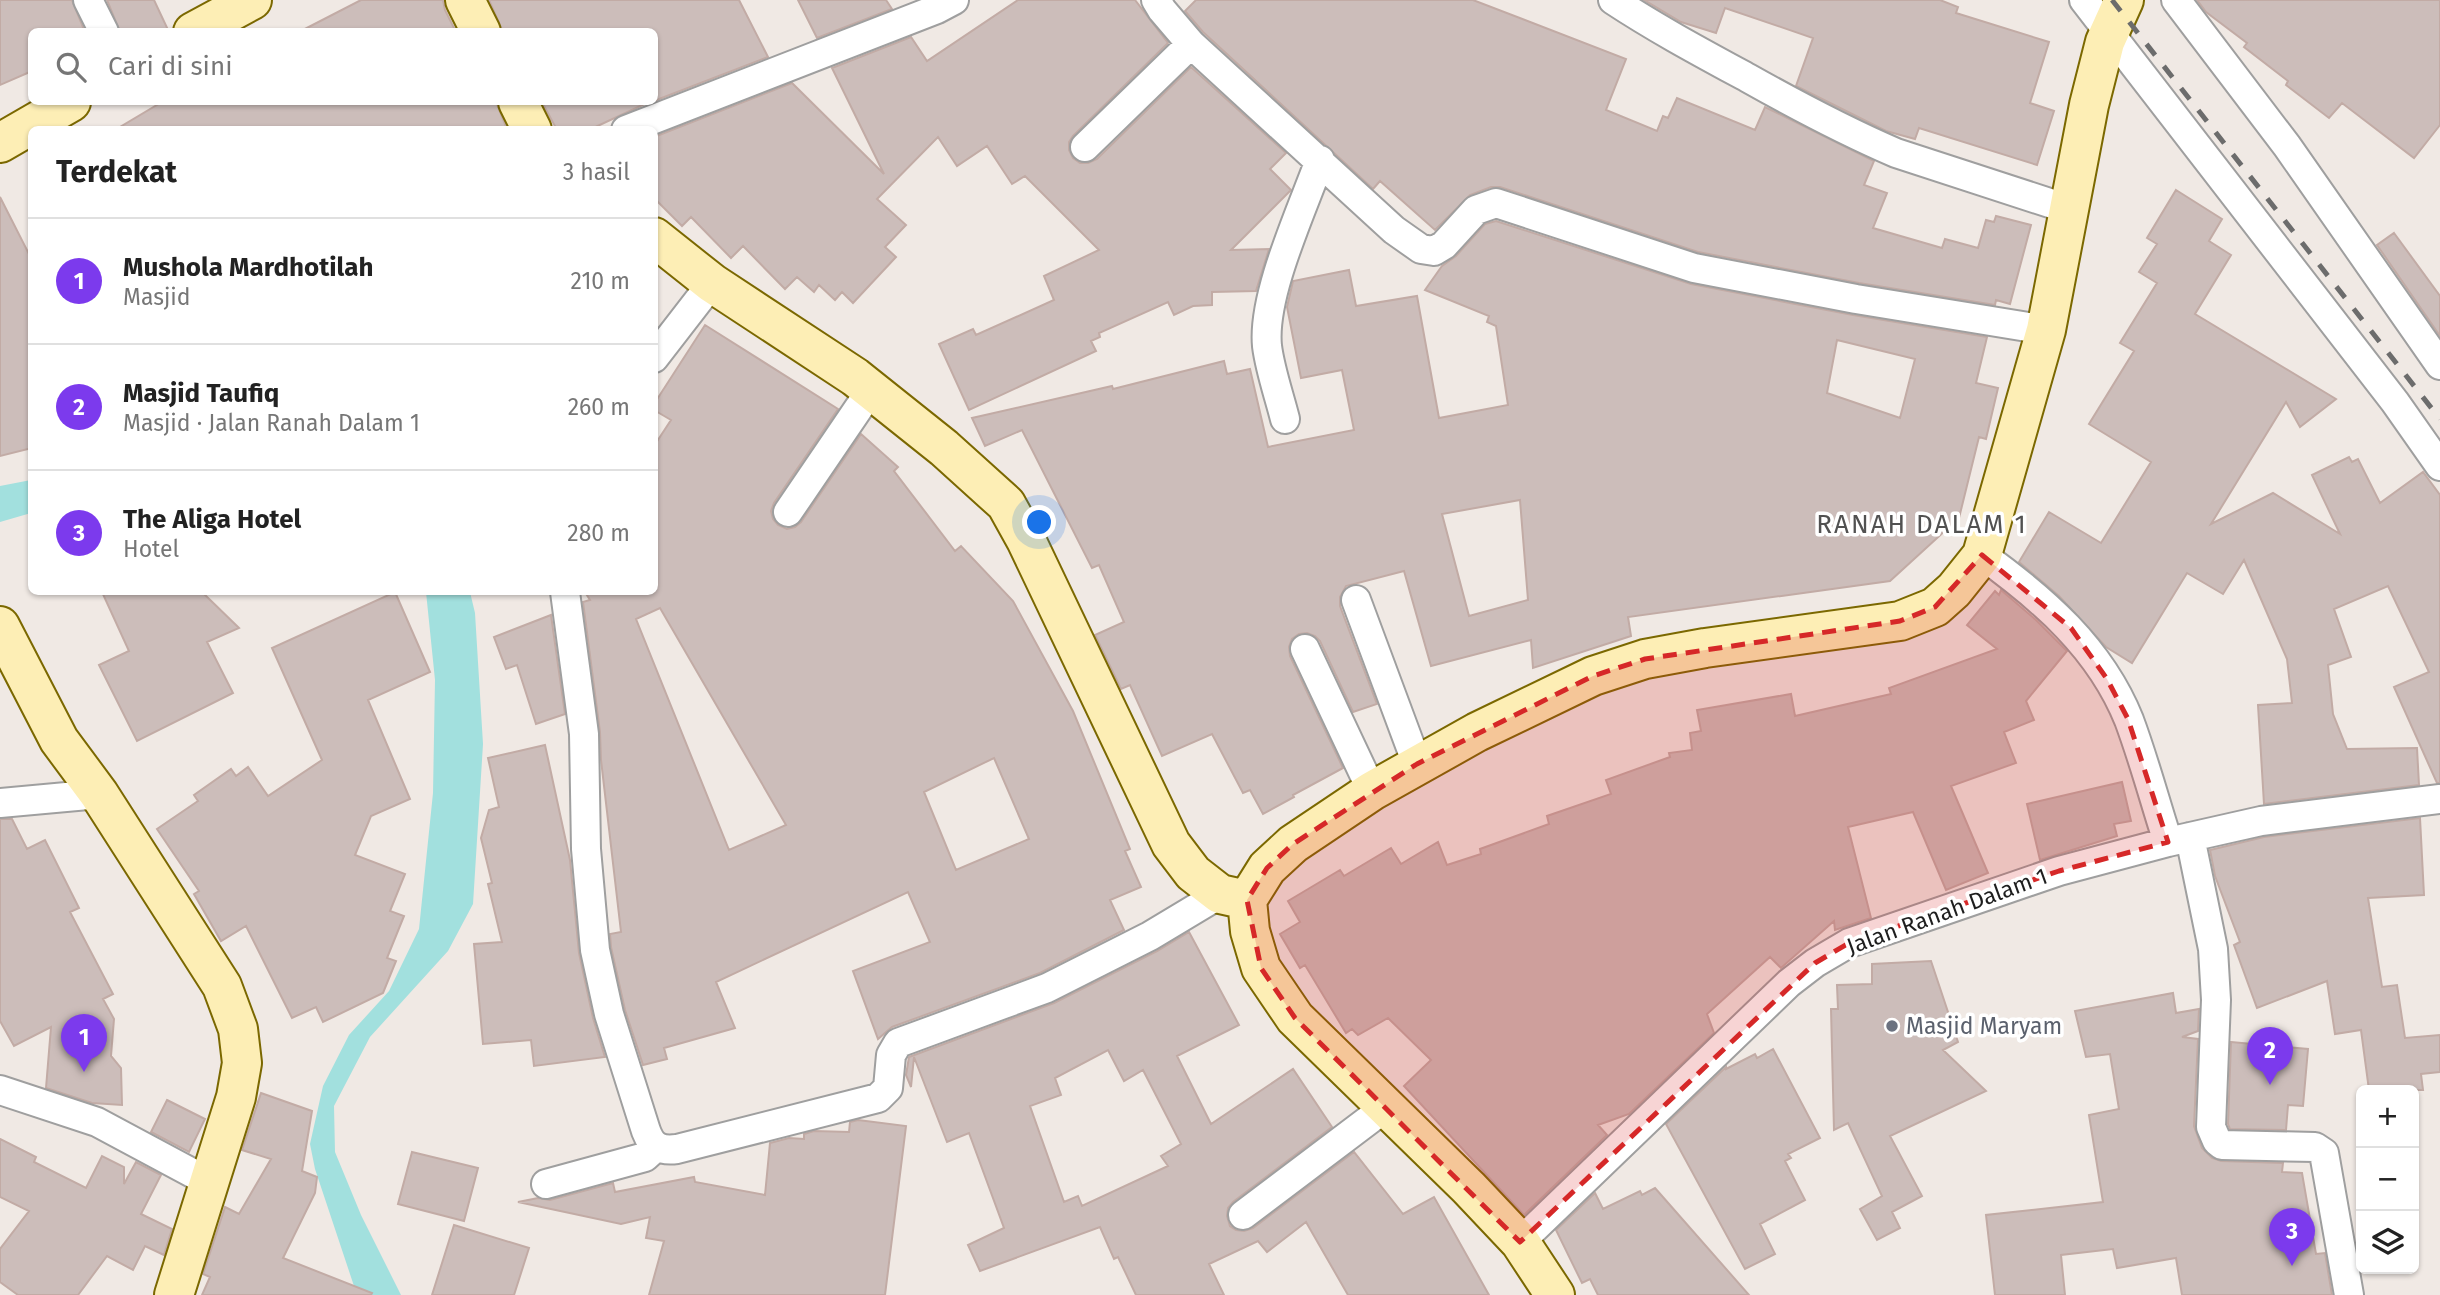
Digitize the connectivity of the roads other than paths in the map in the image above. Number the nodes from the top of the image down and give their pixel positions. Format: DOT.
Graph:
graph roads {
  1 [pos="88,0"];
  2 [pos="252,0"];
  3 [pos="465,0"];
  4 [pos="954,0"];
  5 [pos="1156,0"];
  6 [pos="1613,0"];
  7 [pos="2084,0"];
  8 [pos="2176,0"];
  9 [pos="2117,16"];
  10 [pos="102,28"];
  11 [pos="200,28"];
  12 [pos="479,28"];
  13 [pos="1191,44"];
  14 [pos="66,105"];
  15 [pos="519,105"];
  16 [pos="29,126"];
  17 [pos="530,126"];
  18 [pos="636,126"];
  19 [pos="28,127"];
  20 [pos="0,143"];
  21 [pos="1085,147"];
  22 [pos="1320,160"];
  23 [pos="2068,209"];
  24 [pos="658,240"];
  25 [pos="712,283"];
  26 [pos="2046,330"];
  27 [pos="658,353"];
  28 [pos="2440,365"];
  29 [pos="871,390"];
  30 [pos="1285,419"];
  31 [pos="2440,467"];
  32 [pos="788,512"];
  33 [pos="1982,555"];
  34 [pos="565,595"];
  35 [pos="1356,600"];
  36 [pos="0,626"];
  37 [pos="1305,649"];
  38 [pos="1417,764"];
  39 [pos="1372,791"];
  40 [pos="99,794"];
  41 [pos="2440,799"];
  42 [pos="0,803"];
  43 [pos="2179,839"];
  44 [pos="1234,897"];
  45 [pos="0,1090"];
  46 [pos="1386,1107"];
  47 [pos="656,1147"];
  48 [pos="209,1182"];
  49 [pos="546,1184"];
  50 [pos="1243,1215"];
  51 [pos="1520,1242"];
  52 [pos="174,1295"];
  53 [pos="1555,1295"];
  54 [pos="2349,1295"];
  1 -- 10 [label="street"];
  2 -- 11 [label="street"];
  3 -- 12 [label="street"];
  4 -- 18 [label="street"];
  5 -- 13 [label="street"];
  6 -- 23 [label="street"];
  7 -- 9 [label="street"];
  8 -- 28 [label="street"];
  9 -- 23 [label="street"];
  9 -- 31 [label="street"];
  13 -- 21 [label="street"];
  13 -- 22 [label="street"];
  14 -- 16 [label="street"];
  15 -- 17 [label="street"];
  19 -- 20 [label="street"];
  22 -- 26 [label="street"];
  22 -- 30 [label="street"];
  23 -- 26 [label="street"];
  24 -- 25 [label="street"];
  25 -- 27 [label="street"];
  25 -- 29 [label="street"];
  26 -- 33 [label="street"];
  29 -- 32 [label="street"];
  29 -- 44 [label="street"];
  33 -- 38 [label="street"];
  33 -- 43 [label="street"];
  34 -- 47 [label="street"];
  35 -- 38 [label="street"];
  36 -- 40 [label="street"];
  37 -- 39 [label="street"];
  38 -- 39 [label="street"];
  39 -- 44 [label="street"];
  40 -- 42 [label="street"];
  40 -- 48 [label="street"];
  41 -- 43 [label="street, Jalan Ranah Dalam 1"];
  43 -- 51 [label="street, Jalan Ranah Dalam 1"];
  43 -- 54 [label="street"];
  44 -- 46 [label="street"];
  44 -- 47 [label="street"];
  45 -- 48 [label="street"];
  46 -- 50 [label="street"];
  46 -- 51 [label="street"];
  47 -- 49 [label="street"];
  48 -- 52 [label="street"];
  51 -- 53 [label="street"];
}
